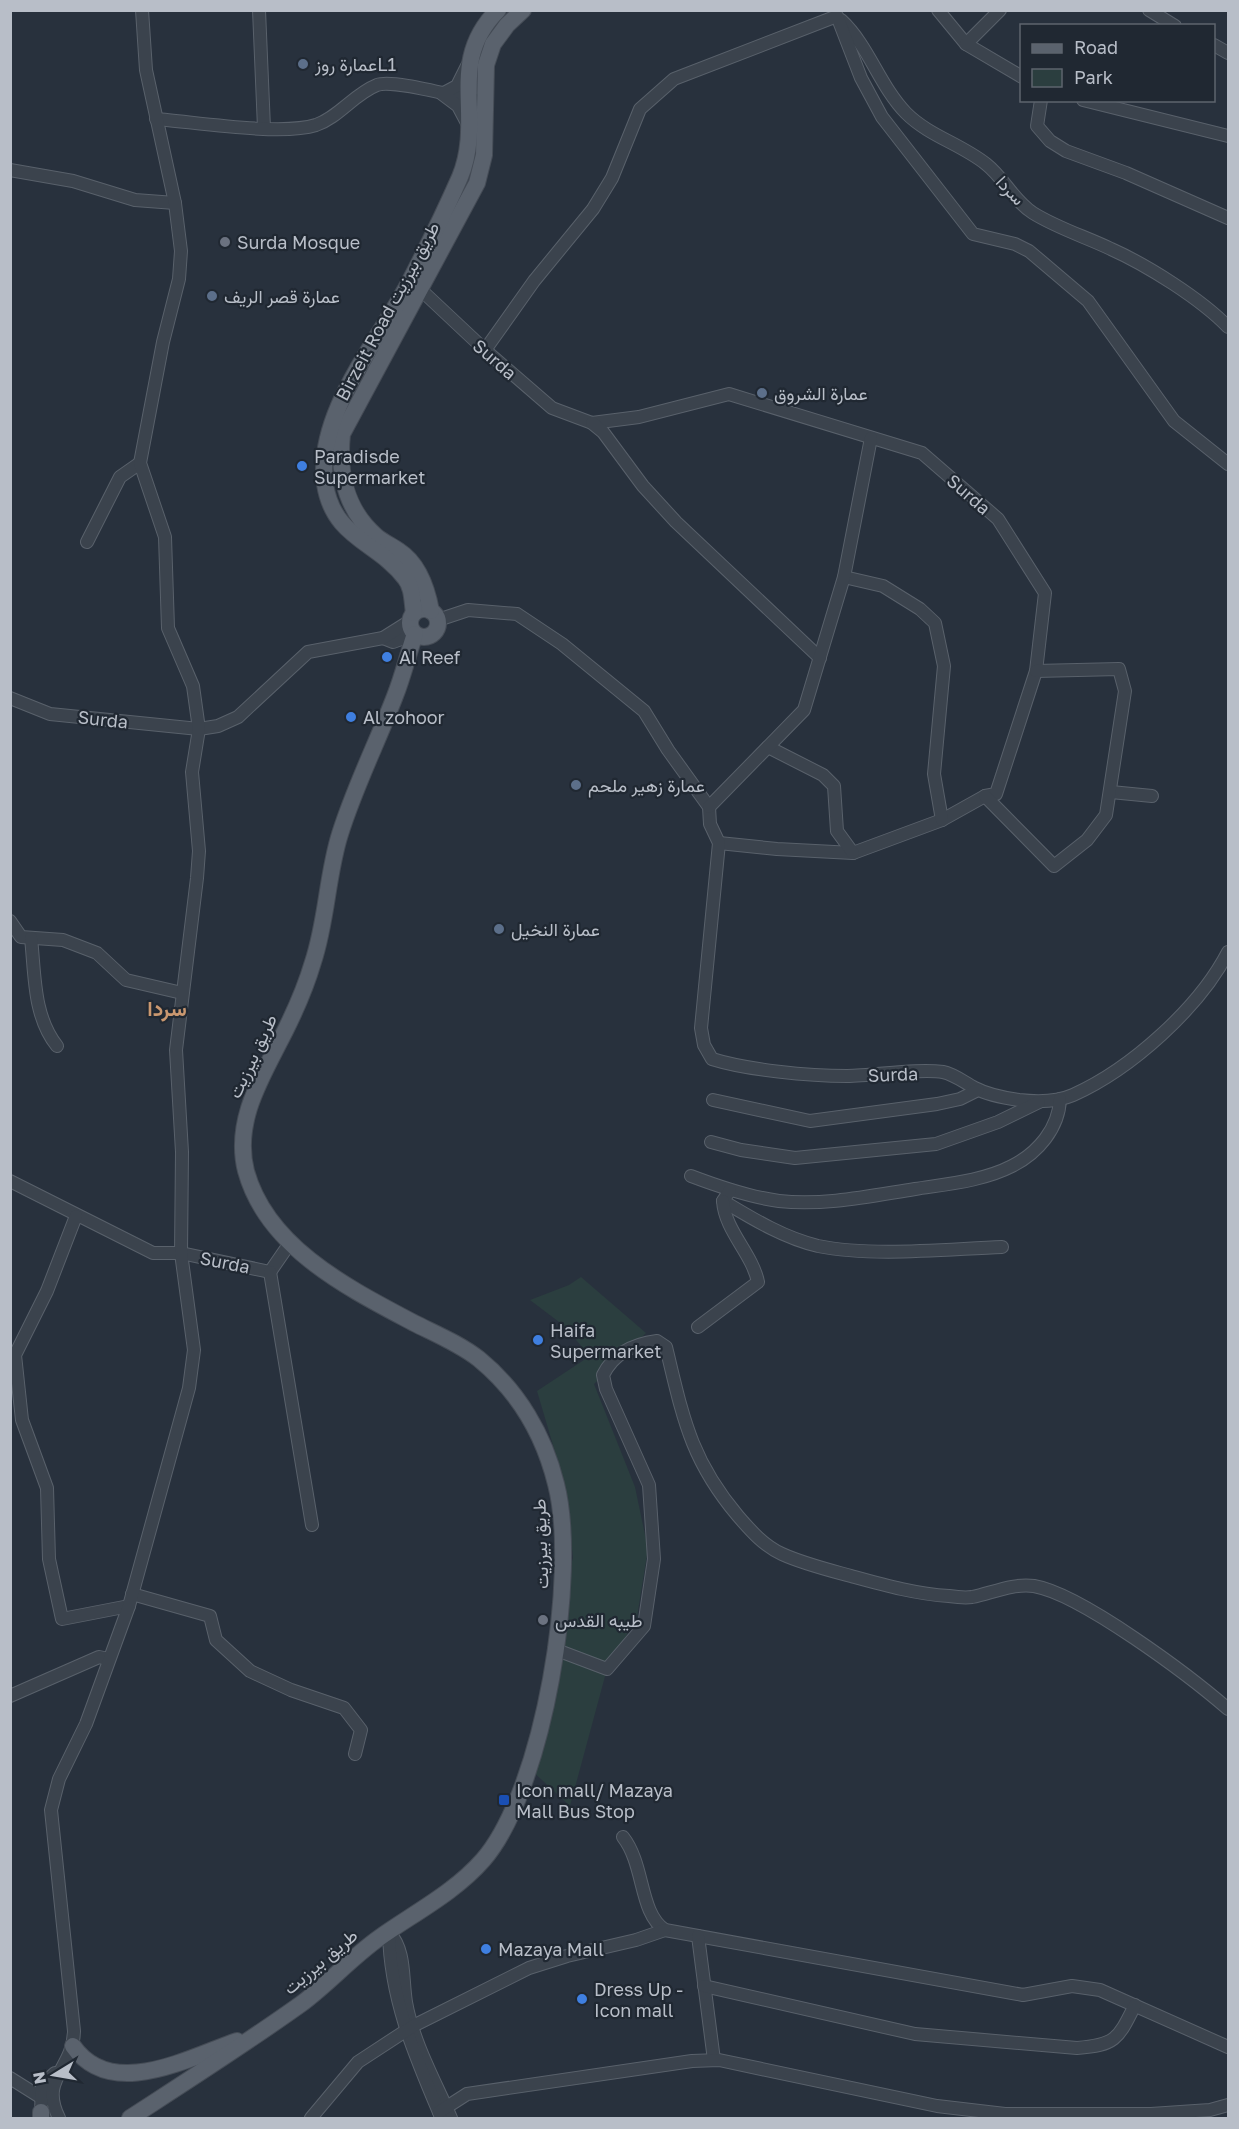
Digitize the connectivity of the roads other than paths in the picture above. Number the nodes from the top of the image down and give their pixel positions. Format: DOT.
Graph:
graph roads {
  1 [pos="142,10"];
  2 [pos="259,10"];
  3 [pos="498,10"];
  4 [pos="523,10"];
  5 [pos="938,10"];
  6 [pos="1000,10"];
  7 [pos="1149,10"];
  8 [pos="835,13"];
  9 [pos="1173,24"];
  10 [pos="966,44"];
  11 [pos="469,62"];
  12 [pos="1020,76"];
  13 [pos="442,94"];
  14 [pos="469,99"];
  15 [pos="486,101"];
  16 [pos="1041,102"];
  17 [pos="1091,102"];
  18 [pos="156,119"];
  19 [pos="264,128"];
  20 [pos="470,132"];
  21 [pos="1228,136"];
  22 [pos="10,170"];
  23 [pos="175,203"];
  24 [pos="1228,218"];
  25 [pos="415,285"];
  26 [pos="1228,327"];
  27 [pos="485,351"];
  28 [pos="592,423"];
  29 [pos="872,438"];
  30 [pos="140,463"];
  31 [pos="1228,464"];
  32 [pos="87,542"];
  33 [pos="844,577"];
  34 [pos="434,621"];
  35 [pos="413,623"];
  36 [pos="388,640"];
  37 [pos="820,658"];
  38 [pos="405,664"];
  39 [pos="1036,671"];
  40 [pos="396,695"];
  41 [pos="10,698"];
  42 [pos="199,729"];
  43 [pos="768,747"];
  44 [pos="1111,792"];
  45 [pos="985,796"];
  46 [pos="1152,796"];
  47 [pos="709,807"];
  48 [pos="942,820"];
  49 [pos="719,843"];
  50 [pos="853,852"];
  51 [pos="10,921"];
  52 [pos="31,938"];
  53 [pos="1228,952"];
  54 [pos="182,993"];
  55 [pos="57,1046"];
  56 [pos="978,1090"];
  57 [pos="1060,1099"];
  58 [pos="713,1100"];
  59 [pos="1043,1100"];
  60 [pos="711,1142"];
  61 [pos="691,1176"];
  62 [pos="12,1185"];
  63 [pos="726,1196"];
  64 [pos="76,1216"];
  65 [pos="290,1243"];
  66 [pos="1002,1247"];
  67 [pos="181,1253"];
  68 [pos="270,1272"];
  69 [pos="698,1327"];
  70 [pos="312,1525"];
  71 [pos="131,1600"];
  72 [pos="554,1649"];
  73 [pos="109,1659"];
  74 [pos="10,1696"];
  75 [pos="1228,1709"];
  76 [pos="355,1754"];
  77 [pos="623,1837"];
  78 [pos="664,1930"];
  79 [pos="388,1932"];
  80 [pos="698,1936"];
  81 [pos="704,1986"];
  82 [pos="1135,2005"];
  83 [pos="409,2028"];
  84 [pos="260,2032"];
  85 [pos="73,2046"];
  86 [pos="1228,2047"];
  87 [pos="714,2061"];
  88 [pos="62,2070"];
  89 [pos="10,2078"];
  90 [pos="1228,2105"];
  91 [pos="47,2112"];
  92 [pos="445,2114"];
  93 [pos="130,2118"];
  94 [pos="311,2118"];
  1 -- 18 [label="street"];
  2 -- 19 [label="street"];
  3 -- 11 [label="main road, Birzeit Road طريق بيرزيت"];
  4 -- 15 [label="main road, Birzeit Road طريق بيرزيت"];
  5 -- 10 [label="street"];
  6 -- 10 [label="street"];
  7 -- 9 [label="street"];
  8 -- 26 [label="street, سردا"];
  8 -- 27 [label="street"];
  8 -- 31 [label="street"];
  10 -- 12 [label="street"];
  11 -- 13 [label="street"];
  11 -- 14 [label="main road, Birzeit Road طريق بيرزيت"];
  13 -- 14 [label="street"];
  13 -- 19 [label="street"];
  13 -- 20 [label="street"];
  14 -- 15 [label="street"];
  14 -- 20 [label="main road, Birzeit Road طريق بيرزيت"];
  15 -- 25 [label="main road, Birzeit Road طريق بيرزيت"];
  16 -- 24 [label="street"];
  17 -- 21 [label="street"];
  18 -- 19 [label="street"];
  18 -- 23 [label="street"];
  20 -- 25 [label="main road, Birzeit Road طريق بيرزيت"];
  22 -- 23 [label="street"];
  23 -- 30 [label="street"];
  25 -- 27 [label="street, Surda"];
  25 -- 34 [label="main road, Birzeit Road طريق بيرزيت"];
  25 -- 35 [label="main road, Birzeit Road طريق بيرزيت"];
  27 -- 28 [label="street, Surda"];
  28 -- 29 [label="street, Surda"];
  28 -- 37 [label="street"];
  29 -- 33 [label="street"];
  29 -- 39 [label="street, Surda"];
  30 -- 32 [label="street"];
  30 -- 42 [label="street"];
  33 -- 37 [label="street"];
  33 -- 48 [label="street"];
  34 -- 35 [label="main road"];
  34 -- 35 [label="main road"];
  34 -- 40 [label="main road"];
  34 -- 47 [label="street, Surda"];
  35 -- 36 [label="street, Surda"];
  35 -- 38 [label="main road"];
  36 -- 38 [label="street"];
  36 -- 42 [label="street, Surda"];
  37 -- 43 [label="street"];
  38 -- 40 [label="main road"];
  39 -- 44 [label="street"];
  39 -- 45 [label="street, Surda"];
  40 -- 65 [label="main road, طريق بيرزيت"];
  41 -- 42 [label="street, Surda"];
  42 -- 54 [label="street"];
  43 -- 47 [label="street"];
  43 -- 50 [label="street"];
  44 -- 45 [label="street"];
  44 -- 46 [label="street"];
  45 -- 48 [label="street, Surda"];
  47 -- 49 [label="street, Surda"];
  48 -- 50 [label="street, Surda"];
  49 -- 50 [label="street, Surda"];
  49 -- 56 [label="street, Surda"];
  51 -- 52 [label="street"];
  52 -- 54 [label="street"];
  52 -- 55 [label="street"];
  53 -- 57 [label="street, Surda"];
  54 -- 67 [label="street"];
  56 -- 58 [label="street"];
  56 -- 59 [label="street, Surda"];
  57 -- 59 [label="street, Surda"];
  57 -- 63 [label="street"];
  59 -- 60 [label="street"];
  61 -- 63 [label="street"];
  62 -- 64 [label="street, Surda"];
  63 -- 66 [label="street"];
  63 -- 69 [label="street"];
  64 -- 67 [label="street, Surda"];
  64 -- 71 [label="street"];
  65 -- 68 [label="street, Surda"];
  65 -- 72 [label="main road, طريق بيرزيت"];
  67 -- 68 [label="street, Surda"];
  67 -- 71 [label="street"];
  68 -- 70 [label="street"];
  71 -- 73 [label="street"];
  71 -- 76 [label="street"];
  72 -- 75 [label="street"];
  72 -- 79 [label="main road, طريق بيرزيت"];
  73 -- 74 [label="street"];
  73 -- 85 [label="street"];
  77 -- 78 [label="street"];
  78 -- 80 [label="street"];
  78 -- 83 [label="street"];
  79 -- 83 [label="street"];
  79 -- 84 [label="main road, طريق بيرزيت"];
  80 -- 81 [label="street"];
  80 -- 82 [label="street"];
  81 -- 82 [label="street"];
  81 -- 87 [label="street"];
  82 -- 86 [label="street"];
  83 -- 92 [label="street"];
  83 -- 94 [label="street"];
  84 -- 85 [label="main road"];
  84 -- 93 [label="main road, طريق بيرزيت"];
  85 -- 88 [label="street"];
  87 -- 90 [label="street"];
  87 -- 92 [label="street"];
  88 -- 91 [label="street"];
  88 -- 91 [label="street"];
  89 -- 91 [label="street"];
}
